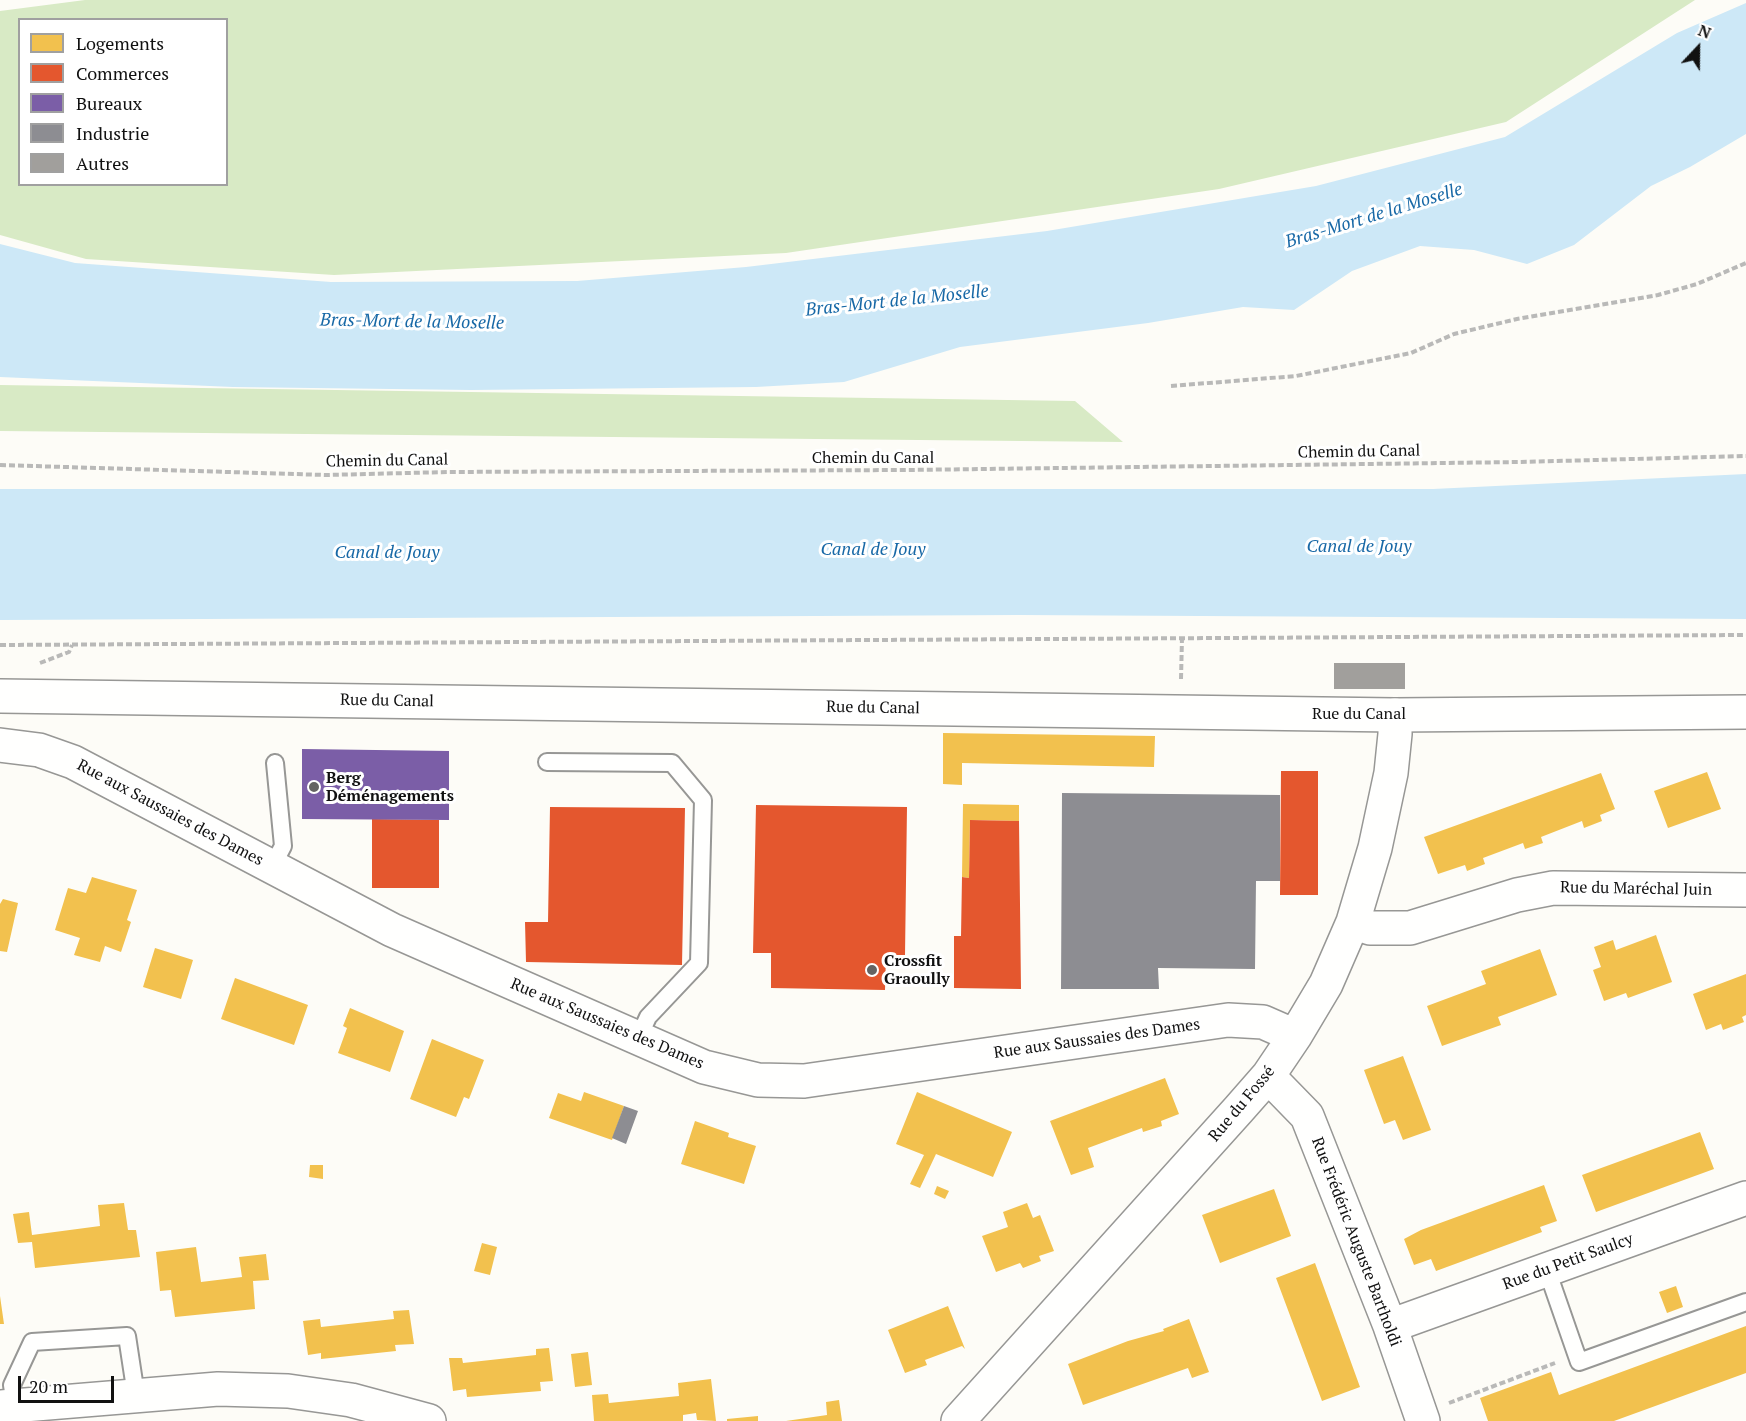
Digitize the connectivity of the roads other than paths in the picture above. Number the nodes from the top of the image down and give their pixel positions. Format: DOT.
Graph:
graph roads {
  1 [pos="0,696"];
  2 [pos="1746,712"];
  3 [pos="1395,715"];
  4 [pos="0,745"];
  5 [pos="547,762"];
  6 [pos="274,764"];
  7 [pos="272,867"];
  8 [pos="1746,890"];
  9 [pos="1353,922"];
  10 [pos="1295,1036"];
  11 [pos="638,1038"];
  12 [pos="1268,1076"];
  13 [pos="1746,1198"];
  14 [pos="1547,1270"];
  15 [pos="1746,1302"];
  16 [pos="1390,1326"];
  17 [pos="136,1395"];
  18 [pos="7,1406"];
  19 [pos="88,1410"];
  20 [pos="1422,1417"];
  21 [pos="429,1421"];
  22 [pos="958,1421"];
  1 -- 3 [label="street, Rue du Canal"];
  2 -- 3 [label="street, Rue du Canal"];
  3 -- 9 [label="street, Rue du Fossé"];
  4 -- 7 [label="street, Rue aux Saussaies des Dames"];
  5 -- 11 [label="lane"];
  6 -- 7 [label="lane"];
  7 -- 11 [label="street, Rue aux Saussaies des Dames"];
  8 -- 9 [label="street, Rue du Maréchal Juin"];
  9 -- 10 [label="street, Rue du Fossé"];
  10 -- 11 [label="street, Rue aux Saussaies des Dames"];
  10 -- 12 [label="street, Rue du Fossé"];
  12 -- 16 [label="street, Rue Frédéric Auguste Bartholdi"];
  12 -- 22 [label="street, Rue du Fossé"];
  13 -- 14 [label="street, Rue du Petit Saulcy"];
  14 -- 15 [label="lane"];
  14 -- 16 [label="street, Rue du Petit Saulcy"];
  16 -- 20 [label="street, Rue Frédéric Auguste Bartholdi"];
  17 -- 18 [label="lane"];
  17 -- 19 [label="street"];
  17 -- 21 [label="street"];
  18 -- 19 [label="street"];
}
